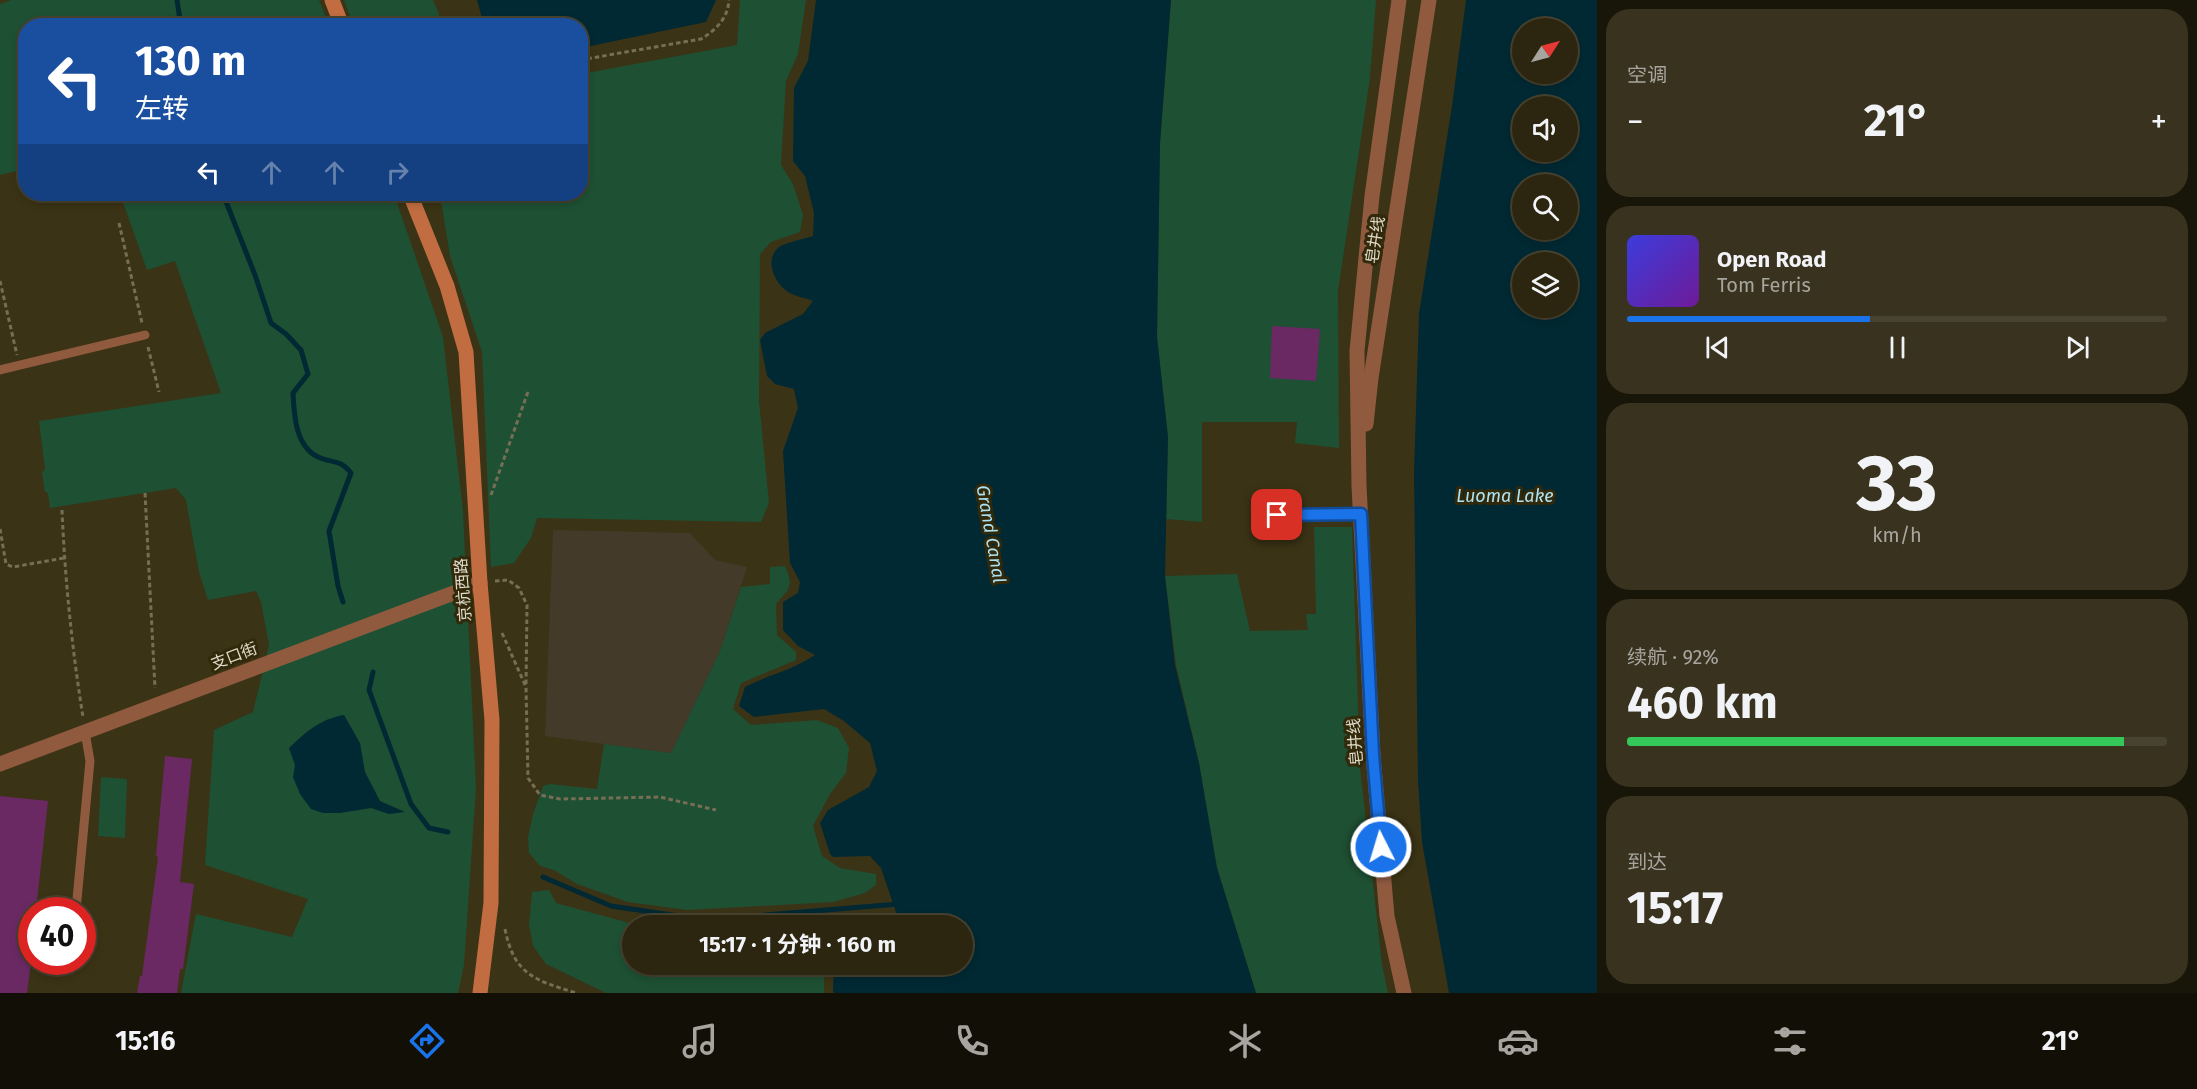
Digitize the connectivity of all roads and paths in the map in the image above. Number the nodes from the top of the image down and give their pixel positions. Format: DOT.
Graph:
graph roads {
  1 [pos="333,0"];
  2 [pos="729,0"];
  3 [pos="1399,0"];
  4 [pos="1429,0"];
  5 [pos="339,18"];
  6 [pos="588,59"];
  7 [pos="413,201"];
  8 [pos="119,223"];
  9 [pos="0,281"];
  10 [pos="145,335"];
  11 [pos="19,365"];
  12 [pos="0,370"];
  13 [pos="529,389"];
  14 [pos="159,393"];
  15 [pos="1359,486"];
  16 [pos="145,493"];
  17 [pos="489,500"];
  18 [pos="62,510"];
  19 [pos="1361,514"];
  20 [pos="1277,515"];
  21 [pos="0,529"];
  22 [pos="64,558"];
  23 [pos="480,583"];
  24 [pos="498,626"];
  25 [pos="526,687"];
  26 [pos="156,705"];
  27 [pos="85,732"];
  28 [pos="0,764"];
  29 [pos="716,810"];
  30 [pos="77,897"];
  31 [pos="504,926"];
  32 [pos="480,993"];
  33 [pos="576,993"];
  34 [pos="1404,993"];
  1 -- 5 [label="main road"];
  2 -- 6 [label="path"];
  3 -- 15 [label="street, 皂井线"];
  4 -- 15 [label="street, 皂井线"];
  7 -- 23 [label="main road, 京杭西路"];
  8 -- 10 [label="path"];
  9 -- 11 [label="path"];
  10 -- 11 [label="lane"];
  10 -- 14 [label="path"];
  11 -- 12 [label="lane"];
  13 -- 17 [label="path"];
  15 -- 19 [label="street, 皂井线"];
  16 -- 26 [label="path"];
  18 -- 22 [label="path"];
  19 -- 20 [label="lane"];
  19 -- 34 [label="street, 皂井线"];
  21 -- 22 [label="path"];
  22 -- 27 [label="path"];
  23 -- 25 [label="path"];
  23 -- 26 [label="street, 支口街"];
  23 -- 32 [label="main road, 京杭西路"];
  24 -- 25 [label="path"];
  25 -- 29 [label="path"];
  26 -- 27 [label="street, 支口街"];
  27 -- 28 [label="street, 支口街"];
  27 -- 30 [label="lane"];
  31 -- 33 [label="path"];
}
